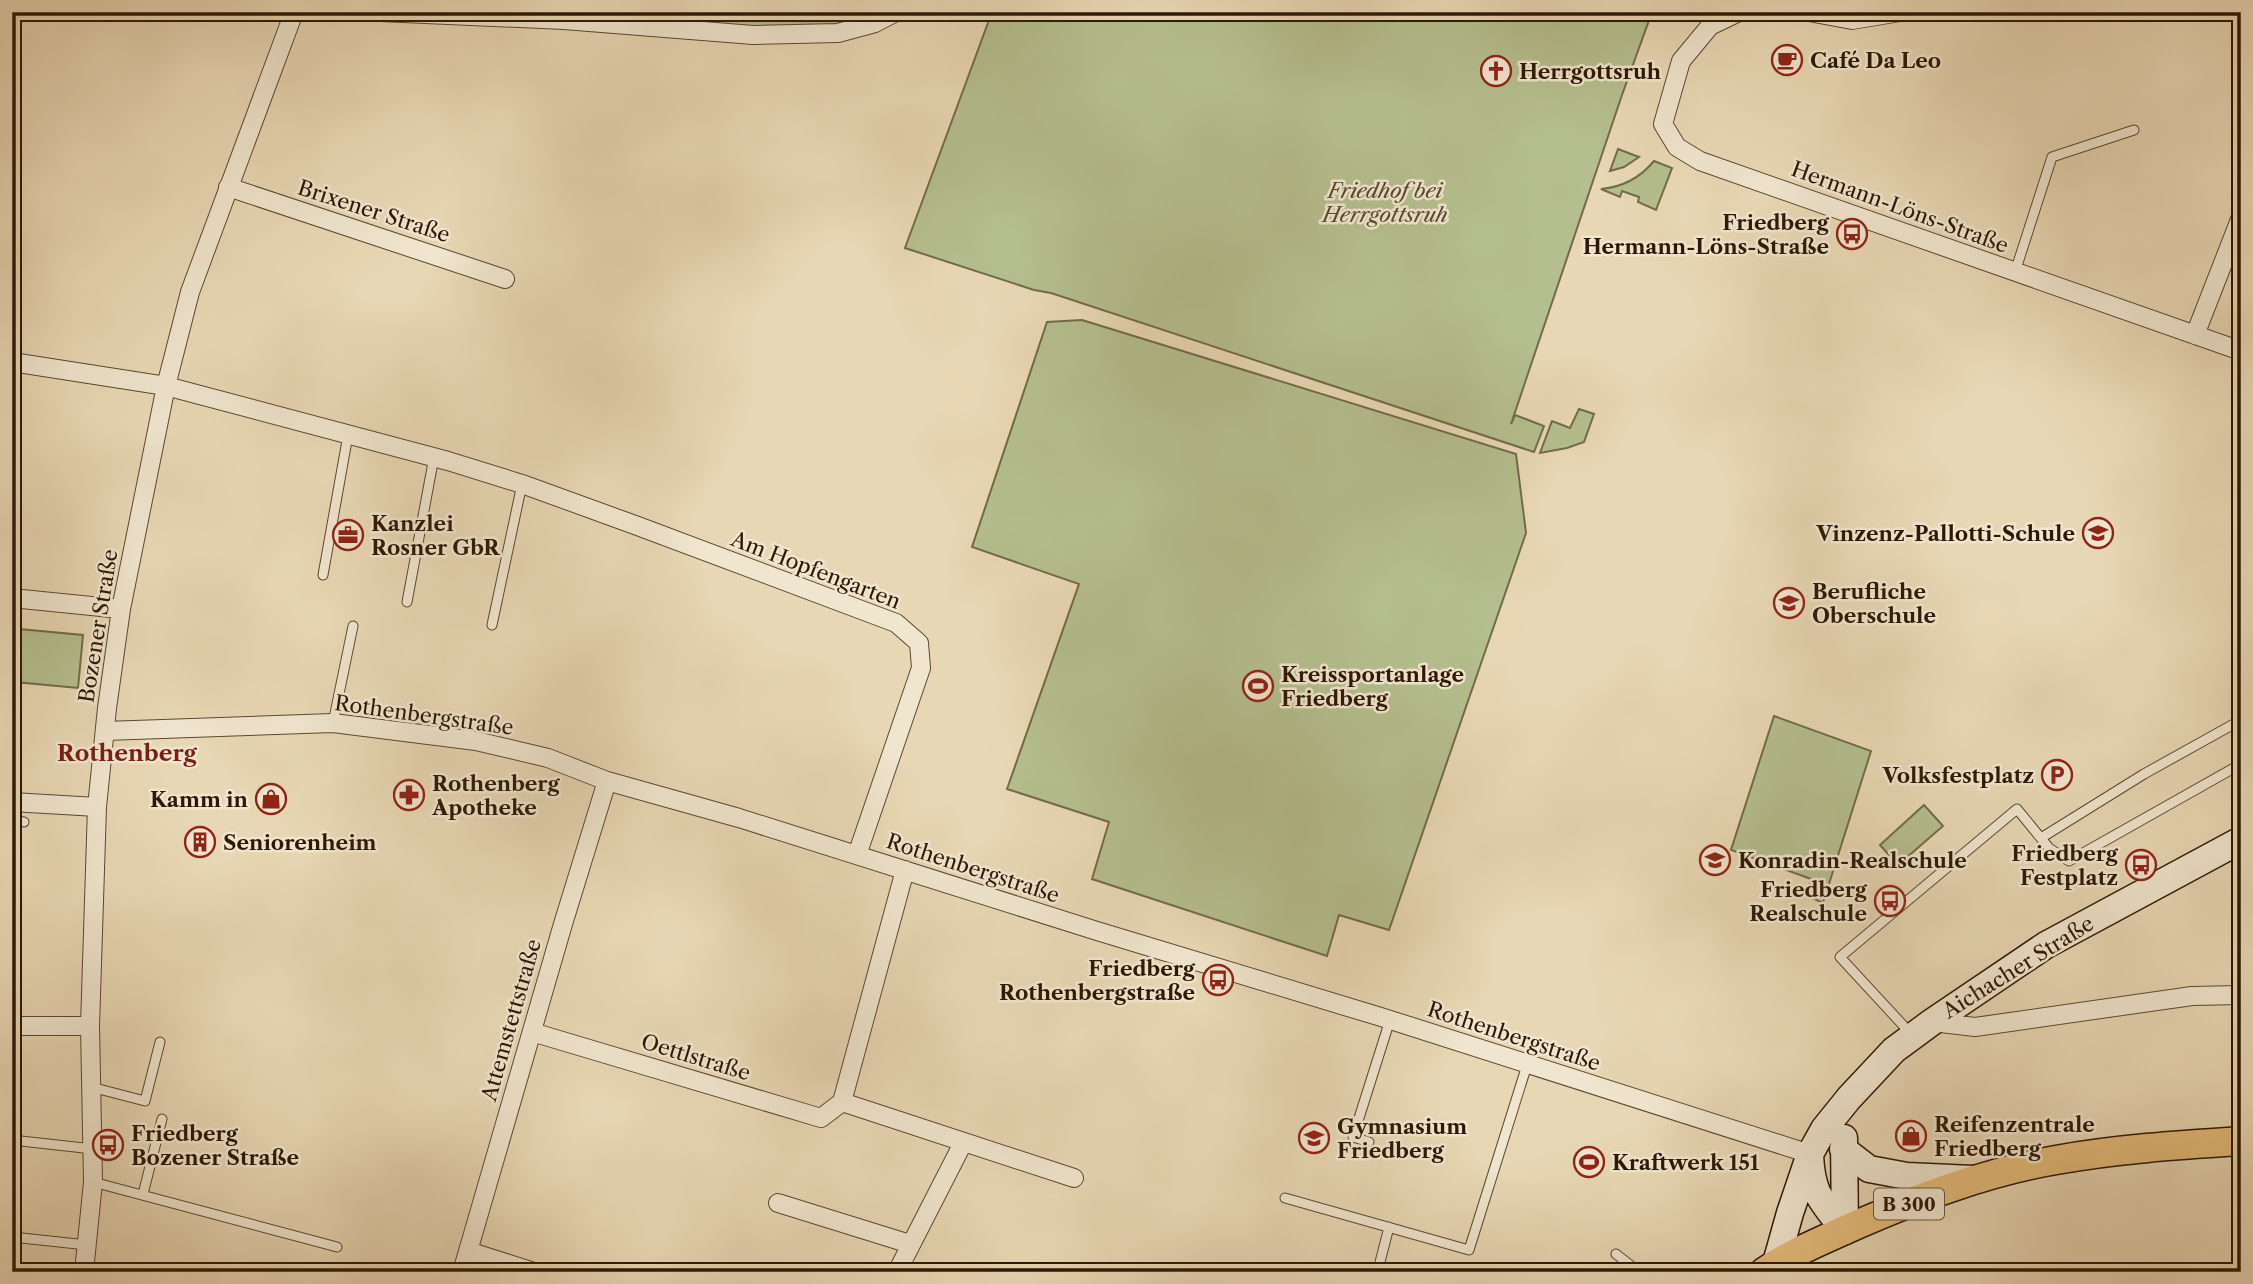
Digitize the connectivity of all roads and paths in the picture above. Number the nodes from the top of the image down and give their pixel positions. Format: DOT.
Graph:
graph roads {
  1 [pos="294,12"];
  2 [pos="380,12"];
  3 [pos="896,12"];
  4 [pos="1739,12"];
  5 [pos="1809,12"];
  6 [pos="1900,12"];
  7 [pos="1708,19"];
  8 [pos="2133,130"];
  9 [pos="228,187"];
  10 [pos="2241,217"];
  11 [pos="2015,272"];
  12 [pos="505,279"];
  13 [pos="2195,335"];
  14 [pos="2241,351"];
  15 [pos="12,362"];
  16 [pos="166,386"];
  17 [pos="348,435"];
  18 [pos="434,457"];
  19 [pos="522,484"];
  20 [pos="323,575"];
  21 [pos="12,598"];
  22 [pos="407,602"];
  23 [pos="121,609"];
  24 [pos="492,625"];
  25 [pos="353,626"];
  26 [pos="2241,720"];
  27 [pos="333,723"];
  28 [pos="105,731"];
  29 [pos="2241,764"];
  30 [pos="607,781"];
  31 [pos="12,802"];
  32 [pos="97,807"];
  33 [pos="12,819"];
  34 [pos="24,822"];
  35 [pos="2041,838"];
  36 [pos="2241,840"];
  37 [pos="857,855"];
  38 [pos="905,870"];
  39 [pos="2241,995"];
  40 [pos="1390,1020"];
  41 [pos="12,1026"];
  42 [pos="90,1026"];
  43 [pos="1922,1029"];
  44 [pos="532,1032"];
  45 [pos="160,1042"];
  46 [pos="1527,1065"];
  47 [pos="91,1087"];
  48 [pos="1849,1098"];
  49 [pos="842,1102"];
  50 [pos="162,1119"];
  51 [pos="12,1140"];
  52 [pos="2241,1141"];
  53 [pos="1369,1142"];
  54 [pos="963,1143"];
  55 [pos="93,1149"];
  56 [pos="1843,1149"];
  57 [pos="1810,1154"];
  58 [pos="1074,1178"];
  59 [pos="1975,1180"];
  60 [pos="93,1182"];
  61 [pos="144,1194"];
  62 [pos="1285,1198"];
  63 [pos="778,1203"];
  64 [pos="1389,1227"];
  65 [pos="1845,1231"];
  66 [pos="12,1237"];
  67 [pos="910,1244"];
  68 [pos="87,1245"];
  69 [pos="337,1247"];
  70 [pos="468,1251"];
  71 [pos="1616,1255"];
  72 [pos="1380,1262"];
  73 [pos="1770,1268"];
  74 [pos="84,1272"];
  75 [pos="462,1272"];
  76 [pos="534,1272"];
  77 [pos="897,1272"];
  78 [pos="1639,1272"];
  1 -- 9 [label="street, Bozener Straße"];
  2 -- 3 [label="street"];
  4 -- 7 [label="street"];
  5 -- 6 [label="street"];
  7 -- 11 [label="street, Hermann-Löns-Straße"];
  8 -- 11 [label="lane"];
  9 -- 12 [label="street, Brixener Straße"];
  9 -- 16 [label="street, Bozener Straße"];
  10 -- 13 [label="street"];
  11 -- 13 [label="street, Hermann-Löns-Straße"];
  13 -- 14 [label="street, Hermann-Löns-Straße"];
  15 -- 16 [label="street, Am Hopfengarten"];
  16 -- 17 [label="street, Am Hopfengarten"];
  16 -- 23 [label="street, Bozener Straße"];
  17 -- 18 [label="street, Am Hopfengarten"];
  17 -- 20 [label="lane"];
  18 -- 19 [label="street, Am Hopfengarten"];
  18 -- 22 [label="lane"];
  19 -- 24 [label="lane"];
  19 -- 37 [label="street, Am Hopfengarten"];
  21 -- 23 [label="street"];
  23 -- 28 [label="street, Bozener Straße"];
  25 -- 27 [label="lane"];
  26 -- 35 [label="lane"];
  27 -- 28 [label="street, Rothenbergstraße"];
  27 -- 30 [label="street, Rothenbergstraße"];
  28 -- 32 [label="street, Bozener Straße"];
  29 -- 35 [label="lane"];
  30 -- 37 [label="street, Rothenbergstraße"];
  30 -- 44 [label="street, Attemstettstraße"];
  31 -- 32 [label="street"];
  32 -- 42 [label="street, Bozener Straße"];
  33 -- 34 [label="lane"];
  35 -- 43 [label="lane"];
  36 -- 43 [label="main road, Aichacher Straße"];
  37 -- 38 [label="street, Rothenbergstraße"];
  38 -- 40 [label="street, Rothenbergstraße"];
  38 -- 49 [label="street"];
  39 -- 43 [label="street"];
  40 -- 46 [label="street, Rothenbergstraße"];
  40 -- 53 [label="lane"];
  41 -- 42 [label="street"];
  42 -- 47 [label="street, Bozener Straße"];
  43 -- 48 [label="main road, Aichacher Straße"];
  44 -- 49 [label="street, Oettlstraße"];
  44 -- 70 [label="street, Attemstettstraße"];
  45 -- 47 [label="lane"];
  46 -- 57 [label="street, Rothenbergstraße"];
  46 -- 64 [label="lane"];
  47 -- 55 [label="street, Bozener Straße"];
  48 -- 56 [label="main road"];
  48 -- 57 [label="main road, Aichacher Straße"];
  49 -- 54 [label="street"];
  50 -- 61 [label="lane"];
  51 -- 55 [label="lane"];
  52 -- 59 [label="main road, B 300"];
  54 -- 58 [label="street"];
  54 -- 67 [label="street"];
  55 -- 60 [label="street, Bozener Straße"];
  56 -- 59 [label="main road"];
  56 -- 65 [label="main road"];
  57 -- 65 [label="main road"];
  57 -- 73 [label="main road, Aichacher Straße"];
  59 -- 65 [label="main road, B 300"];
  60 -- 61 [label="lane"];
  60 -- 68 [label="street, Bozener Straße"];
  61 -- 69 [label="lane"];
  62 -- 64 [label="lane"];
  63 -- 67 [label="street"];
  64 -- 72 [label="lane"];
  65 -- 73 [label="main road, B 300"];
  66 -- 68 [label="lane"];
  67 -- 77 [label="street"];
  68 -- 74 [label="street, Bozener Straße"];
  70 -- 75 [label="street, Attemstettstraße"];
  70 -- 76 [label="street"];
  71 -- 78 [label="lane"];
}
